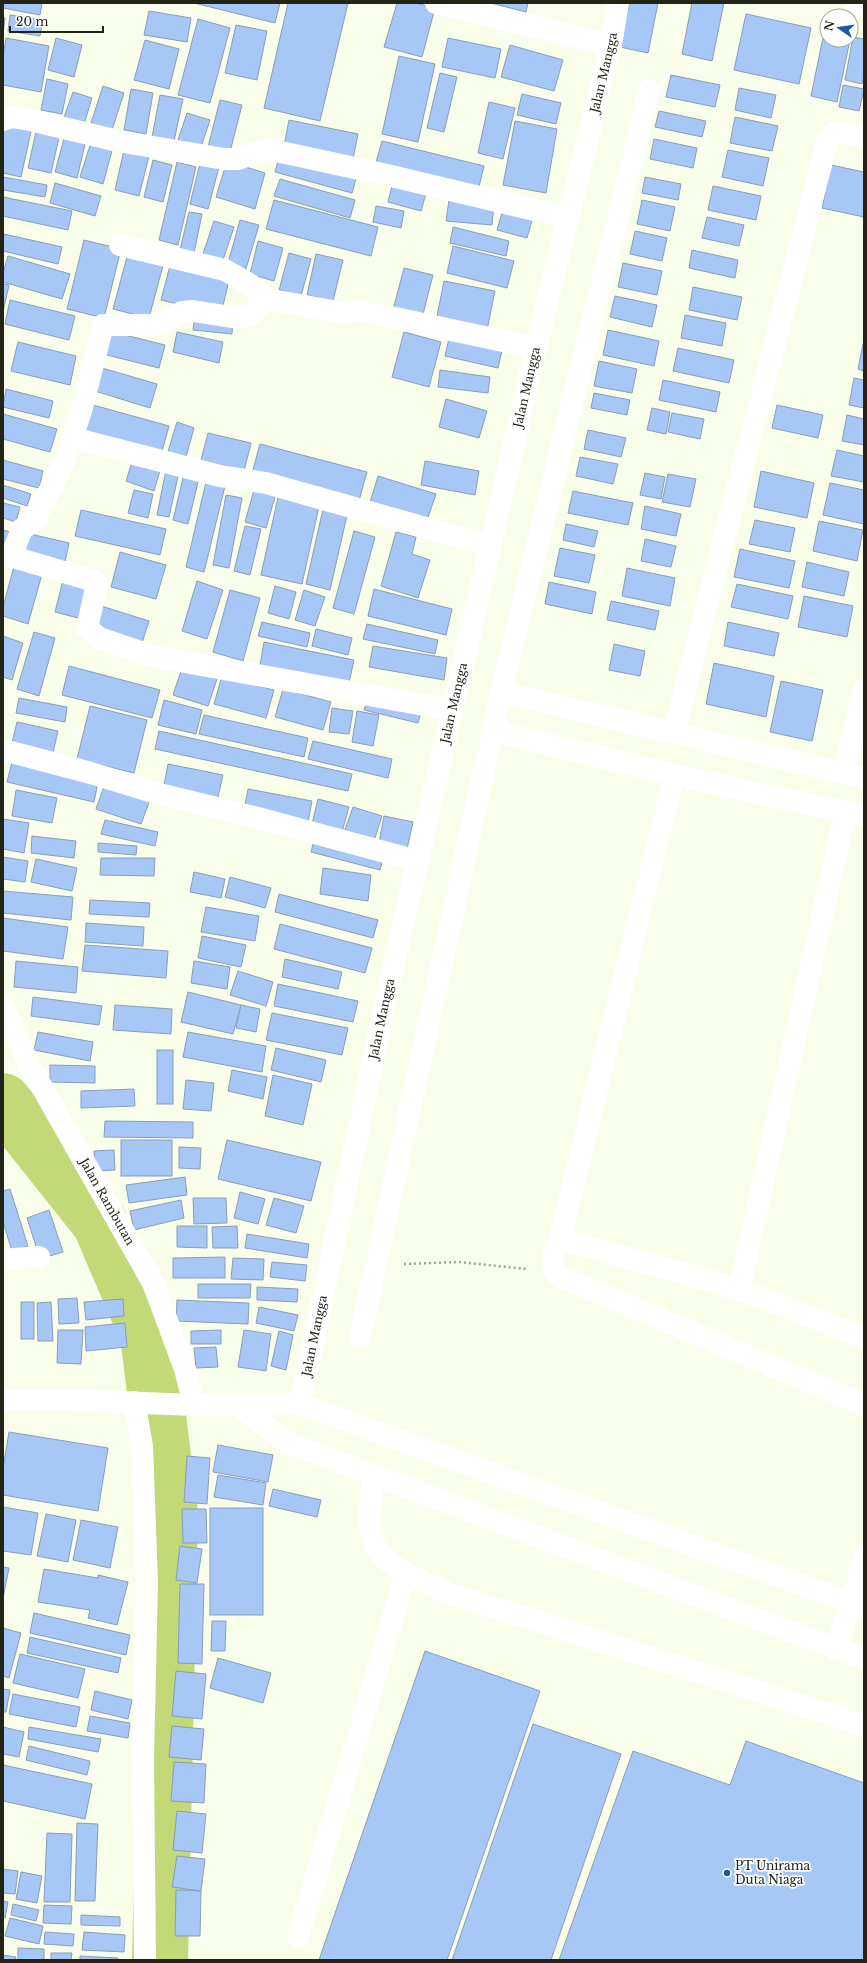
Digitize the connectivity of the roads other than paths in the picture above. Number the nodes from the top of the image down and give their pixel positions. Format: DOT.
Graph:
graph roads {
  1 [pos="436,3"];
  2 [pos="618,3"];
  3 [pos="856,3"];
  4 [pos="864,5"];
  5 [pos="611,45"];
  6 [pos="648,90"];
  7 [pos="3,120"];
  8 [pos="864,137"];
  9 [pos="568,218"];
  10 [pos="120,245"];
  11 [pos="266,299"];
  12 [pos="536,348"];
  13 [pos="72,438"];
  14 [pos="490,546"];
  15 [pos="7,555"];
  16 [pos="864,690"];
  17 [pos="501,692"];
  18 [pos="452,710"];
  19 [pos="493,731"];
  20 [pos="674,732"];
  21 [pos="3,750"];
  22 [pos="674,775"];
  23 [pos="854,775"];
  24 [pos="855,815"];
  25 [pos="418,861"];
  26 [pos="3,1007"];
  27 [pos="560,1238"];
  28 [pos="39,1257"];
  29 [pos="3,1260"];
  30 [pos="739,1290"];
  31 [pos="360,1337"];
  32 [pos="864,1338"];
  33 [pos="3,1400"];
  34 [pos="137,1402"];
  35 [pos="236,1404"];
  36 [pos="299,1404"];
  37 [pos="194,1405"];
  38 [pos="864,1405"];
  39 [pos="374,1476"];
  40 [pos="864,1557"];
  41 [pos="406,1573"];
  42 [pos="857,1605"];
  43 [pos="836,1649"];
  44 [pos="864,1659"];
  45 [pos="864,1726"];
  46 [pos="298,1937"];
  47 [pos="145,1960"];
  1 -- 5 [label="street"];
  2 -- 5 [label="street, Jalan Mangga"];
  3 -- 4 [label="street"];
  5 -- 9 [label="street, Jalan Mangga"];
  6 -- 17 [label="street"];
  7 -- 9 [label="street"];
  8 -- 20 [label="street"];
  9 -- 12 [label="street, Jalan Mangga"];
  10 -- 11 [label="street"];
  11 -- 12 [label="street"];
  11 -- 13 [label="street"];
  12 -- 14 [label="street, Jalan Mangga"];
  13 -- 14 [label="street"];
  13 -- 15 [label="street"];
  14 -- 18 [label="street, Jalan Mangga"];
  15 -- 18 [label="street"];
  16 -- 23 [label="street"];
  17 -- 19 [label="street"];
  17 -- 20 [label="street"];
  18 -- 25 [label="street, Jalan Mangga"];
  19 -- 22 [label="street"];
  19 -- 31 [label="street"];
  20 -- 23 [label="street"];
  21 -- 25 [label="street"];
  22 -- 24 [label="street"];
  22 -- 27 [label="street"];
  24 -- 30 [label="street"];
  25 -- 36 [label="street, Jalan Mangga"];
  26 -- 37 [label="street, Jalan Rambutan"];
  27 -- 30 [label="street"];
  27 -- 38 [label="street"];
  28 -- 29 [label="street"];
  30 -- 32 [label="street"];
  33 -- 34 [label="street"];
  34 -- 37 [label="street"];
  34 -- 47 [label="street"];
  35 -- 36 [label="street"];
  35 -- 37 [label="street"];
  35 -- 39 [label="street"];
  36 -- 42 [label="street"];
  39 -- 41 [label="street"];
  39 -- 43 [label="street"];
  40 -- 42 [label="street"];
  41 -- 45 [label="street"];
  41 -- 46 [label="street"];
  42 -- 43 [label="street"];
  43 -- 44 [label="street"];
}
